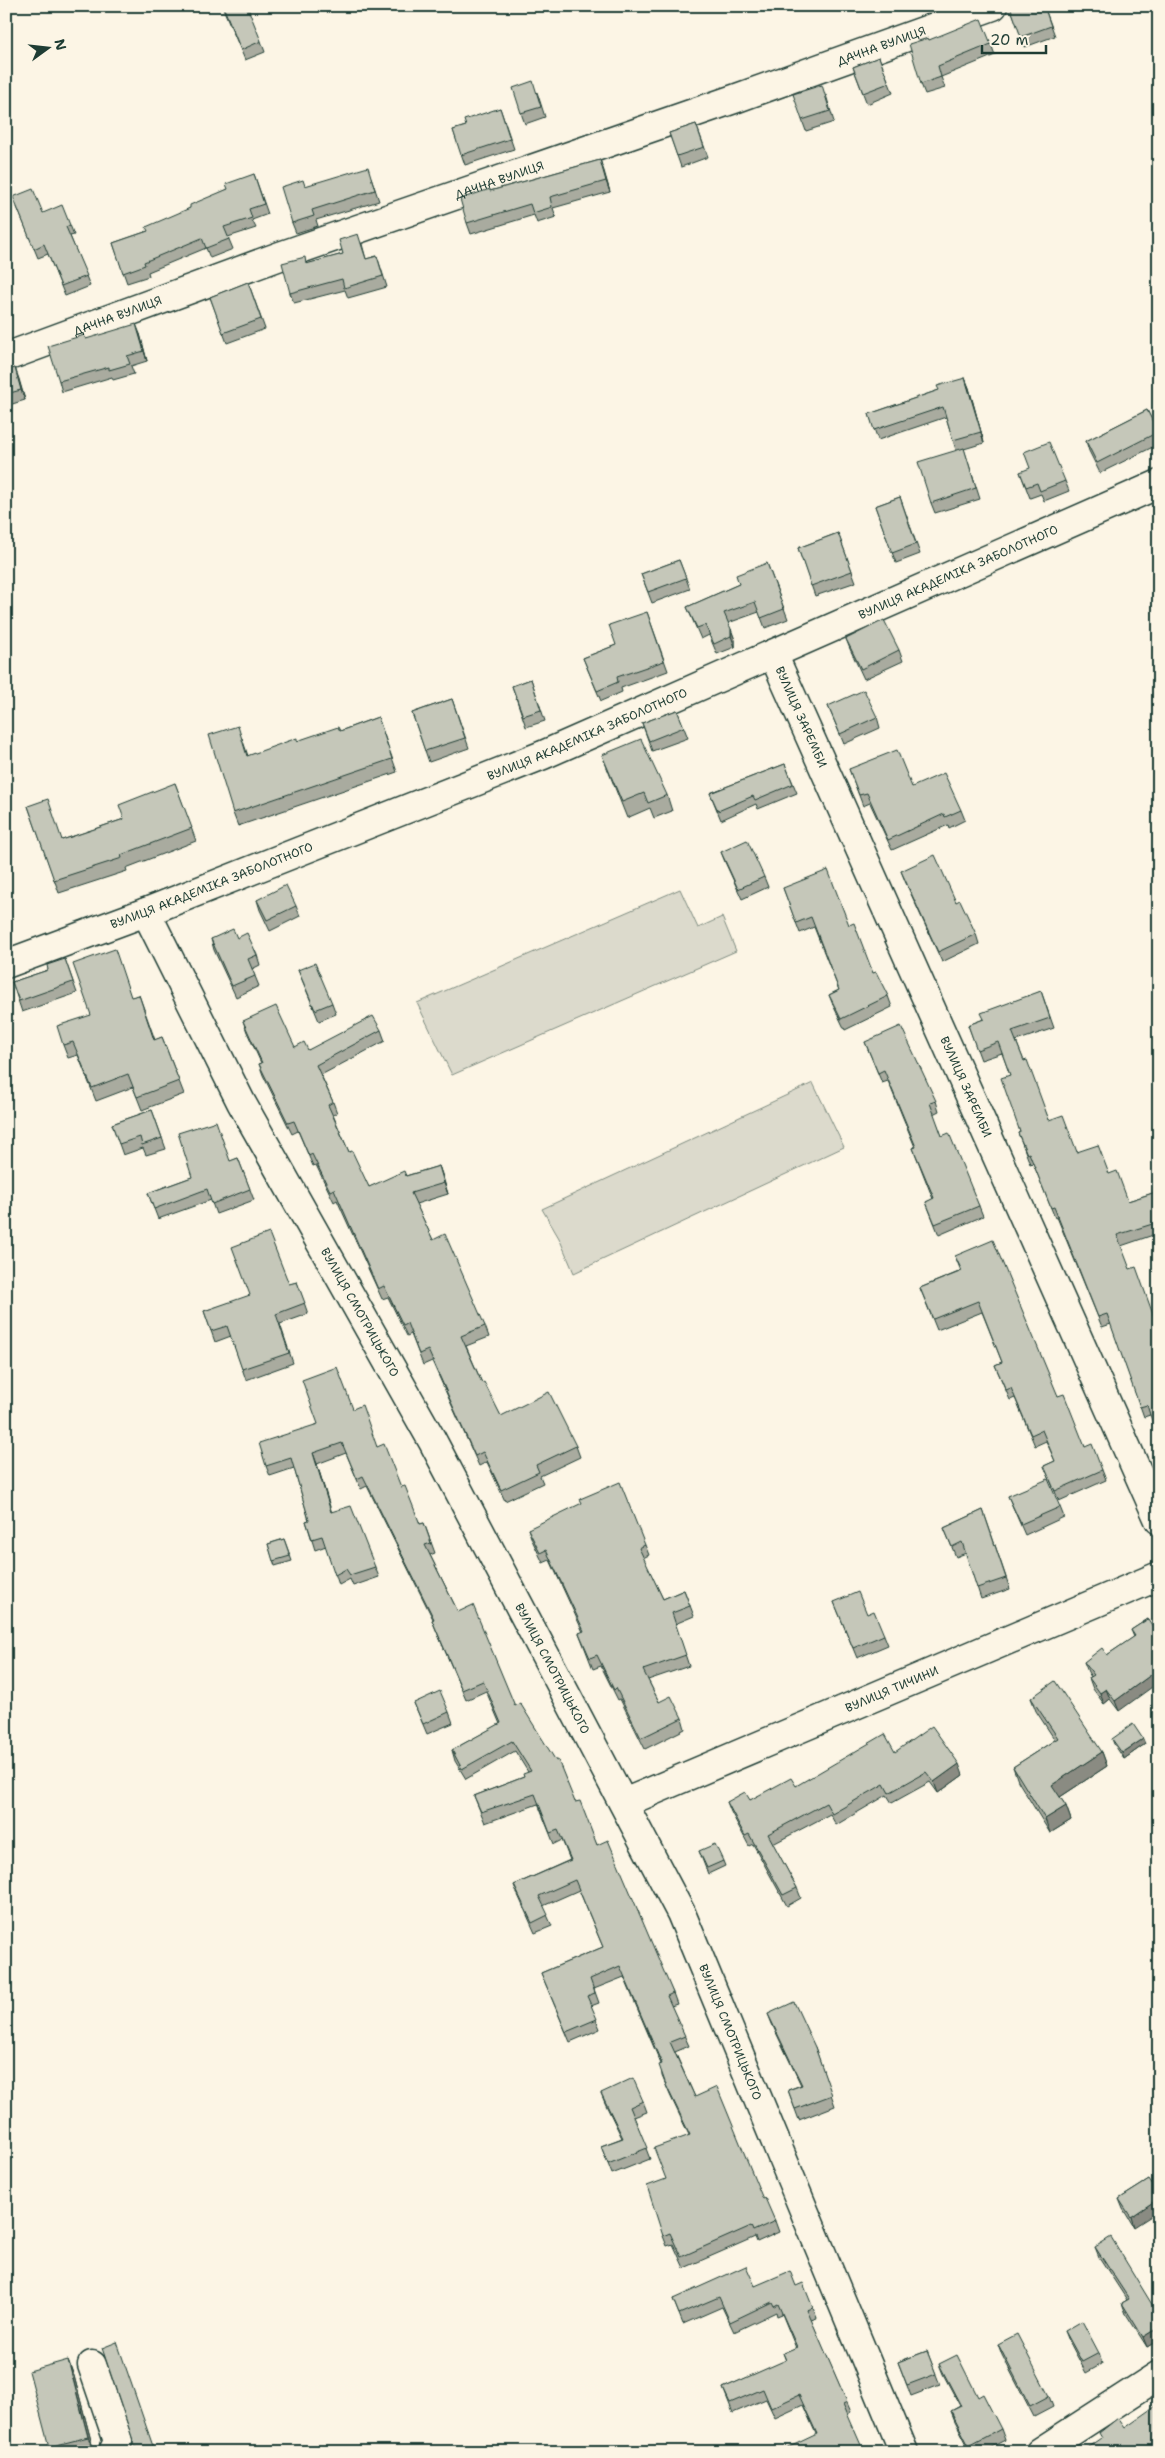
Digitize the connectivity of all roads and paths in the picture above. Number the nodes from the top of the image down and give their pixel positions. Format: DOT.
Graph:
graph roads {
  1 [pos="993,6"];
  2 [pos="6,357"];
  3 [pos="1159,484"];
  4 [pos="774,654"];
  5 [pos="146,912"];
  6 [pos="6,964"];
  7 [pos="1159,1520"];
  8 [pos="1159,1576"];
  9 [pos="624,1803"];
  10 [pos="92,2365"];
  11 [pos="1159,2375"];
  12 [pos="112,2452"];
  13 [pos="904,2452"];
  14 [pos="1040,2452"];
  1 -- 2 [label="street, ДАЧНА ВУЛИЦЯ"];
  3 -- 4 [label="street, ВУЛИЦЯ АКАДЕМІКА ЗАБОЛОТНОГО"];
  4 -- 5 [label="street, ВУЛИЦЯ АКАДЕМІКА ЗАБОЛОТНОГО"];
  4 -- 7 [label="street, ВУЛИЦЯ ЗАРЕМБИ"];
  5 -- 6 [label="street, ВУЛИЦЯ АКАДЕМІКА ЗАБОЛОТНОГО"];
  5 -- 9 [label="street, ВУЛИЦЯ СМОТРИЦЬКОГО"];
  8 -- 9 [label="street, ВУЛИЦЯ ТИЧИНИ"];
  9 -- 13 [label="street, ВУЛИЦЯ СМОТРИЦЬКОГО"];
  10 -- 12 [label="street"];
  11 -- 14 [label="street"];
}
